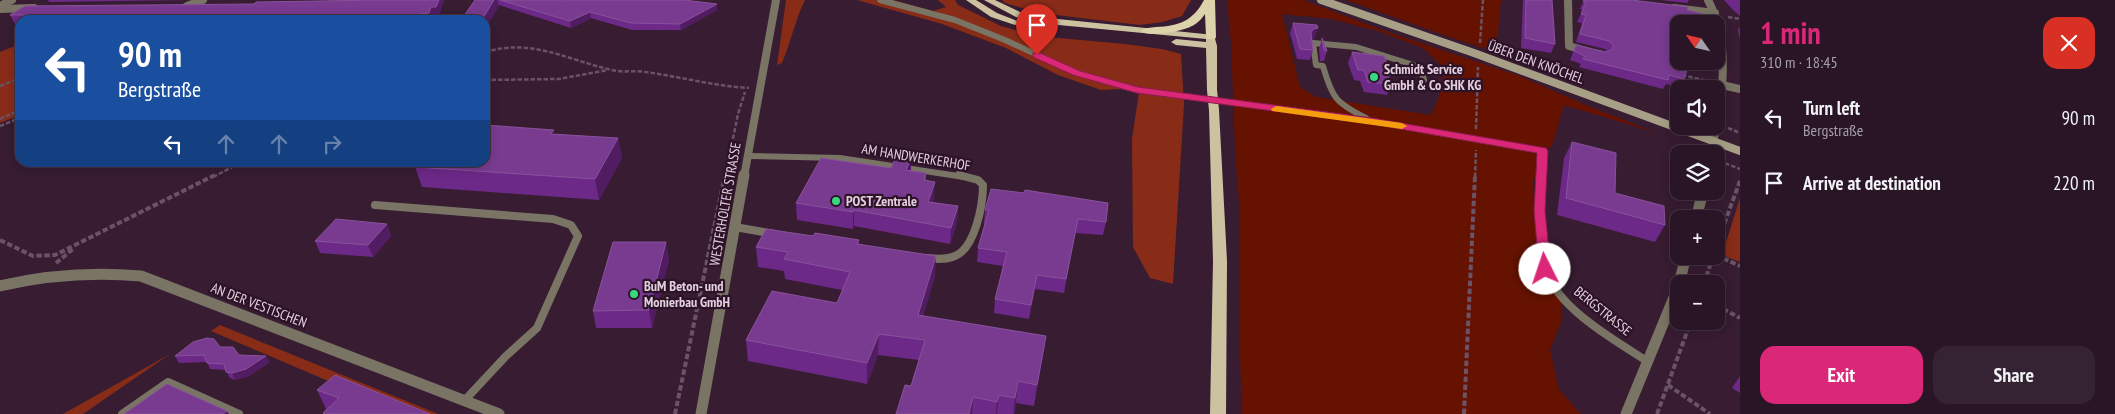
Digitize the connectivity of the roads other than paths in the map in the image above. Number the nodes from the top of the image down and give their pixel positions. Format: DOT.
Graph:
graph roads {
  1 [pos="12,0"];
  2 [pos="776,0"];
  3 [pos="880,0"];
  4 [pos="970,0"];
  5 [pos="988,0"];
  6 [pos="1209,0"];
  7 [pos="1321,0"];
  8 [pos="1568,0"];
  9 [pos="1708,0"];
  10 [pos="204,3"];
  11 [pos="177,6"];
  12 [pos="0,7"];
  13 [pos="1669,7"];
  14 [pos="46,8"];
  15 [pos="1715,13"];
  16 [pos="1146,31"];
  17 [pos="1212,42"];
  18 [pos="1595,53"];
  19 [pos="1424,80"];
  20 [pos="1722,80"];
  21 [pos="1725,86"];
  22 [pos="1740,89"];
  23 [pos="1372,121"];
  24 [pos="1715,135"];
  25 [pos="1714,142"];
  26 [pos="1713,145"];
  27 [pos="1740,151"];
  28 [pos="748,156"];
  29 [pos="374,205"];
  30 [pos="735,228"];
  31 [pos="787,236"];
  32 [pos="922,257"];
  33 [pos="0,286"];
  34 [pos="1670,306"];
  35 [pos="1647,361"];
  36 [pos="464,401"];
  37 [pos="122,414"];
  38 [pos="239,414"];
  39 [pos="499,414"];
  40 [pos="701,414"];
  41 [pos="1218,414"];
  42 [pos="1626,414"];
  1 -- 12 [label="street"];
  2 -- 28 [label="street, WESTERHOLTER STRASSE"];
  3 -- 23 [label="lane, BERGSTRASSE"];
  4 -- 17 [label="main road"];
  5 -- 16 [label="main road"];
  6 -- 16 [label="highway"];
  6 -- 17 [label="highway"];
  7 -- 25 [label="main road, ÜBER DEN KNÖCHEL"];
  8 -- 18 [label="street"];
  9 -- 15 [label="street"];
  10 -- 11 [label="street"];
  12 -- 14 [label="street"];
  13 -- 15 [label="street"];
  15 -- 20 [label="street"];
  16 -- 17 [label="main road"];
  17 -- 41 [label="main road, bridge"];
  19 -- 23 [label="lane"];
  21 -- 22 [label="street"];
  23 -- 35 [label="lane, BERGSTRASSE"];
  24 -- 25 [label="street"];
  25 -- 26 [label="street"];
  25 -- 27 [label="main road, ÜBER DEN KNÖCHEL"];
  28 -- 30 [label="street, WESTERHOLTER STRASSE"];
  28 -- 32 [label="lane, AM HANDWERKERHOF"];
  29 -- 36 [label="lane"];
  30 -- 31 [label="lane"];
  30 -- 40 [label="street, WESTERHOLTER STRASSE"];
  33 -- 36 [label="street, AN DER VESTISCHEN"];
  34 -- 35 [label="street"];
  35 -- 42 [label="street"];
  36 -- 39 [label="street, AN DER VESTISCHEN"];
  37 -- 38 [label="lane"];
}
